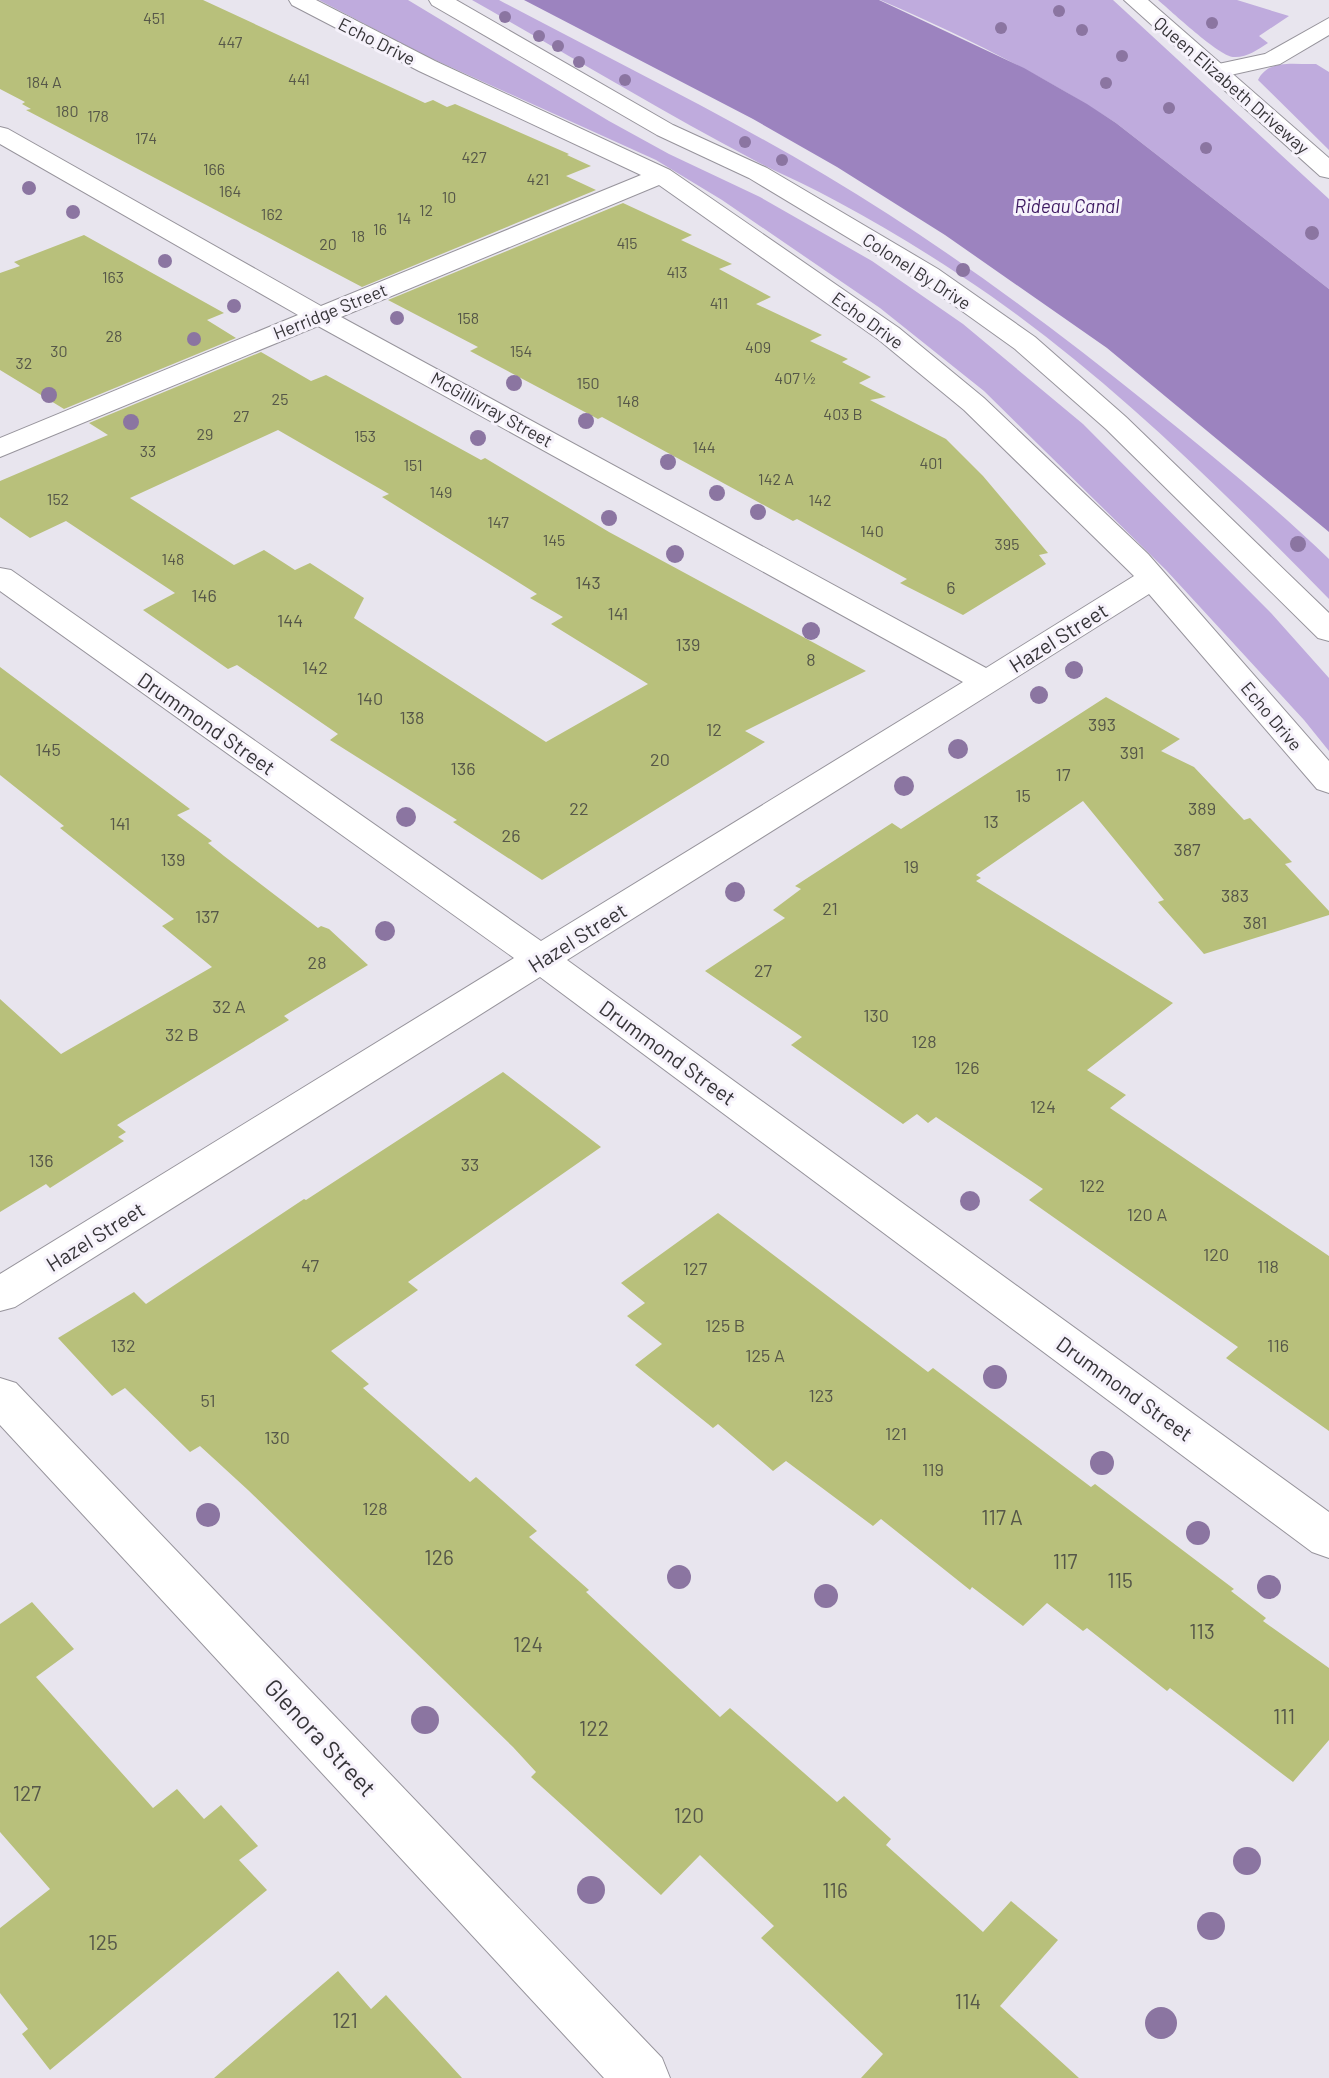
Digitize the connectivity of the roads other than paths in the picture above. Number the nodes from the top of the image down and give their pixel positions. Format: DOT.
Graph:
graph roads {
  1 [pos="300,0"];
  2 [pos="440,0"];
  3 [pos="1135,0"];
  4 [pos="1329,25"];
  5 [pos="1217,71"];
  6 [pos="0,134"];
  7 [pos="1329,171"];
  8 [pos="661,175"];
  9 [pos="319,315"];
  10 [pos="0,448"];
  11 [pos="0,578"];
  12 [pos="1153,578"];
  13 [pos="1329,631"];
  14 [pos="986,681"];
  15 [pos="1329,782"];
  16 [pos="541,959"];
  17 [pos="0,1295"];
  18 [pos="0,1396"];
  19 [pos="1329,1538"];
  20 [pos="642,2078"];
  1 -- 8 [label="street, Echo Drive"];
  2 -- 13 [label="street, Colonel By Drive"];
  3 -- 5 [label="street, Queen Elizabeth Driveway"];
  4 -- 5 [label="street"];
  5 -- 7 [label="street, Queen Elizabeth Driveway"];
  6 -- 9 [label="street, McGillivray Street"];
  8 -- 9 [label="street, Herridge Street"];
  8 -- 12 [label="street, Echo Drive"];
  9 -- 10 [label="street, Herridge Street"];
  9 -- 14 [label="street, McGillivray Street"];
  11 -- 16 [label="street, Drummond Street"];
  12 -- 14 [label="street, Hazel Street"];
  12 -- 15 [label="street, Echo Drive"];
  14 -- 16 [label="street, Hazel Street"];
  16 -- 17 [label="street, Hazel Street"];
  16 -- 19 [label="street, Drummond Street"];
  18 -- 20 [label="street, Glenora Street"];
}
